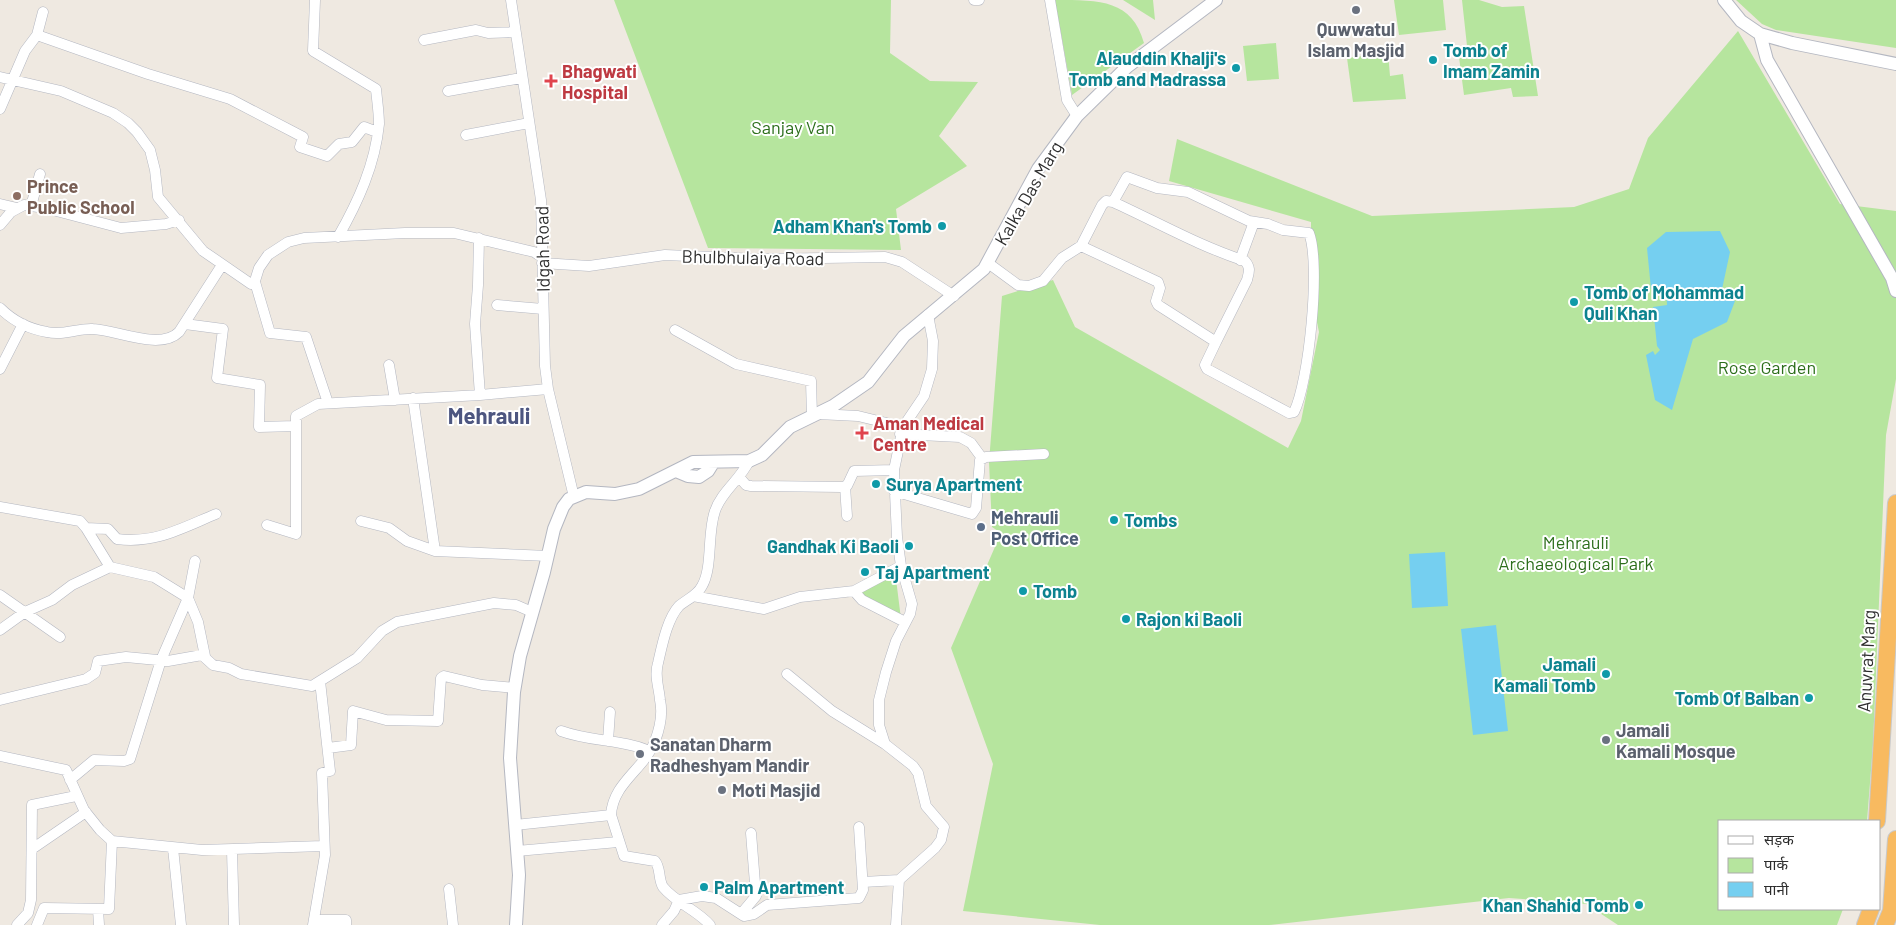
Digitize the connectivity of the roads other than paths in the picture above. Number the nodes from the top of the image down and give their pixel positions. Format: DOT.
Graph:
graph roads {
  1 [pos="315,0"];
  2 [pos="511,0"];
  3 [pos="974,0"];
  4 [pos="979,0"];
  5 [pos="1050,0"];
  6 [pos="1216,0"];
  7 [pos="1724,0"];
  8 [pos="43,12"];
  9 [pos="514,32"];
  10 [pos="1760,34"];
  11 [pos="36,35"];
  12 [pos="424,40"];
  13 [pos="1896,64"];
  14 [pos="0,78"];
  15 [pos="521,78"];
  16 [pos="13,80"];
  17 [pos="448,91"];
  18 [pos="0,109"];
  19 [pos="1077,116"];
  20 [pos="529,123"];
  21 [pos="377,132"];
  22 [pos="466,135"];
  23 [pos="40,174"];
  24 [pos="1113,202"];
  25 [pos="0,204"];
  26 [pos="31,206"];
  27 [pos="17,208"];
  28 [pos="179,220"];
  29 [pos="1254,222"];
  30 [pos="0,225"];
  31 [pos="338,237"];
  32 [pos="478,238"];
  33 [pos="1082,246"];
  34 [pos="542,260"];
  35 [pos="1240,260"];
  36 [pos="222,265"];
  37 [pos="984,268"];
  38 [pos="255,282"];
  39 [pos="1896,291"];
  40 [pos="954,296"];
  41 [pos="497,305"];
  42 [pos="0,308"];
  43 [pos="543,309"];
  44 [pos="928,315"];
  45 [pos="23,324"];
  46 [pos="185,324"];
  47 [pos="675,330"];
  48 [pos="1216,342"];
  49 [pos="389,364"];
  50 [pos="0,369"];
  51 [pos="548,389"];
  52 [pos="480,395"];
  53 [pos="413,398"];
  54 [pos="394,400"];
  55 [pos="328,403"];
  56 [pos="815,415"];
  57 [pos="296,426"];
  58 [pos="902,430"];
  59 [pos="1044,454"];
  60 [pos="982,458"];
  61 [pos="749,461"];
  62 [pos="894,470"];
  63 [pos="740,478"];
  64 [pos="845,486"];
  65 [pos="894,491"];
  66 [pos="574,497"];
  67 [pos="1896,502"];
  68 [pos="0,507"];
  69 [pos="216,514"];
  70 [pos="847,516"];
  71 [pos="361,521"];
  72 [pos="267,525"];
  73 [pos="86,528"];
  74 [pos="435,551"];
  75 [pos="548,556"];
  76 [pos="195,562"];
  77 [pos="901,566"];
  78 [pos="110,567"];
  79 [pos="854,591"];
  80 [pos="0,595"];
  81 [pos="693,596"];
  82 [pos="188,598"];
  83 [pos="25,612"];
  84 [pos="532,612"];
  85 [pos="905,622"];
  86 [pos="0,630"];
  87 [pos="60,637"];
  88 [pos="205,656"];
  89 [pos="161,660"];
  90 [pos="787,674"];
  91 [pos="320,681"];
  92 [pos="515,688"];
  93 [pos="0,700"];
  94 [pos="610,712"];
  95 [pos="561,731"];
  96 [pos="608,741"];
  97 [pos="884,744"];
  98 [pos="328,748"];
  99 [pos="650,752"];
  100 [pos="0,756"];
  101 [pos="70,780"];
  102 [pos="76,796"];
  103 [pos="86,812"];
  104 [pos="611,815"];
  105 [pos="1877,820"];
  106 [pos="515,825"];
  107 [pos="859,826"];
  108 [pos="751,833"];
  109 [pos="1896,839"];
  110 [pos="112,841"];
  111 [pos="618,842"];
  112 [pos="324,846"];
  113 [pos="173,848"];
  114 [pos="32,849"];
  115 [pos="232,850"];
  116 [pos="517,851"];
  117 [pos="900,880"];
  118 [pos="863,882"];
  119 [pos="449,889"];
  120 [pos="679,900"];
  121 [pos="98,909"];
  122 [pos="1871,910"];
  123 [pos="741,914"];
  124 [pos="314,922"];
  125 [pos="17,925"];
  126 [pos="37,925"];
  127 [pos="99,925"];
  128 [pos="181,925"];
  129 [pos="234,925"];
  130 [pos="346,925"];
  131 [pos="452,925"];
  132 [pos="516,925"];
  133 [pos="662,925"];
  134 [pos="710,925"];
  135 [pos="896,925"];
  136 [pos="1865,925"];
  137 [pos="1885,925"];
  1 -- 21 [label="street"];
  2 -- 9 [label="street, Idgah Road"];
  3 -- 4 [label="street"];
  5 -- 19 [label="street"];
  6 -- 19 [label="street, Kalka Das Marg"];
  7 -- 10 [label="street"];
  8 -- 11 [label="street"];
  9 -- 12 [label="street"];
  9 -- 15 [label="street, Idgah Road"];
  10 -- 13 [label="street"];
  10 -- 39 [label="street"];
  11 -- 16 [label="street"];
  11 -- 21 [label="street"];
  14 -- 16 [label="street"];
  15 -- 17 [label="street"];
  15 -- 20 [label="street, Idgah Road"];
  16 -- 18 [label="street"];
  16 -- 28 [label="street"];
  19 -- 37 [label="street, Kalka Das Marg"];
  20 -- 22 [label="street"];
  20 -- 34 [label="street, Idgah Road"];
  21 -- 31 [label="street"];
  23 -- 26 [label="street"];
  24 -- 29 [label="street"];
  24 -- 33 [label="street"];
  24 -- 35 [label="street"];
  25 -- 27 [label="street"];
  26 -- 27 [label="street"];
  26 -- 28 [label="street"];
  27 -- 30 [label="street"];
  28 -- 36 [label="street"];
  29 -- 35 [label="street"];
  29 -- 48 [label="street"];
  31 -- 32 [label="street, Bhulbhulaiya Road"];
  31 -- 38 [label="street, Bhulbhulaiya Road"];
  32 -- 34 [label="street, Bhulbhulaiya Road"];
  32 -- 52 [label="street"];
  33 -- 37 [label="street"];
  33 -- 48 [label="street"];
  34 -- 40 [label="street, Bhulbhulaiya Road"];
  34 -- 43 [label="street, Idgah Road"];
  35 -- 48 [label="street"];
  36 -- 38 [label="street"];
  36 -- 46 [label="street"];
  37 -- 40 [label="street"];
  38 -- 55 [label="street"];
  40 -- 44 [label="street"];
  41 -- 43 [label="street"];
  42 -- 45 [label="street"];
  43 -- 51 [label="street, Idgah Road"];
  44 -- 56 [label="street"];
  44 -- 58 [label="street"];
  45 -- 46 [label="street"];
  45 -- 50 [label="street"];
  46 -- 57 [label="street"];
  47 -- 56 [label="street"];
  49 -- 54 [label="street"];
  51 -- 52 [label="street"];
  51 -- 66 [label="street, Idgah Road"];
  52 -- 53 [label="street"];
  53 -- 54 [label="street"];
  53 -- 74 [label="street"];
  54 -- 55 [label="street"];
  55 -- 57 [label="street"];
  56 -- 58 [label="street"];
  56 -- 61 [label="street"];
  57 -- 72 [label="street"];
  58 -- 60 [label="street"];
  58 -- 62 [label="street"];
  59 -- 60 [label="street"];
  60 -- 65 [label="street"];
  61 -- 63 [label="street"];
  61 -- 66 [label="street"];
  62 -- 64 [label="street"];
  62 -- 65 [label="street"];
  63 -- 64 [label="street"];
  63 -- 81 [label="street"];
  64 -- 70 [label="street"];
  65 -- 77 [label="street"];
  66 -- 75 [label="street"];
  67 -- 105 [label="highway, Anuvrat Marg"];
  68 -- 73 [label="street"];
  69 -- 73 [label="street"];
  71 -- 74 [label="street"];
  73 -- 78 [label="street"];
  74 -- 75 [label="street"];
  75 -- 84 [label="street"];
  76 -- 82 [label="street"];
  77 -- 79 [label="street"];
  77 -- 85 [label="street"];
  78 -- 82 [label="street"];
  78 -- 83 [label="street"];
  79 -- 81 [label="street"];
  79 -- 85 [label="street"];
  80 -- 83 [label="street"];
  81 -- 99 [label="street"];
  82 -- 88 [label="street"];
  82 -- 89 [label="street"];
  83 -- 86 [label="street"];
  83 -- 87 [label="street"];
  84 -- 91 [label="street"];
  84 -- 92 [label="street"];
  85 -- 97 [label="street"];
  88 -- 89 [label="street"];
  88 -- 91 [label="street"];
  89 -- 93 [label="street"];
  89 -- 101 [label="street"];
  90 -- 97 [label="street"];
  91 -- 98 [label="street"];
  92 -- 98 [label="street"];
  92 -- 106 [label="street"];
  94 -- 96 [label="street"];
  95 -- 96 [label="street"];
  96 -- 99 [label="street"];
  97 -- 117 [label="street"];
  98 -- 112 [label="street"];
  99 -- 104 [label="street"];
  100 -- 101 [label="street"];
  101 -- 102 [label="street"];
  102 -- 103 [label="street"];
  102 -- 114 [label="street"];
  103 -- 110 [label="street"];
  103 -- 114 [label="street"];
  104 -- 106 [label="street"];
  104 -- 111 [label="street"];
  106 -- 116 [label="street"];
  107 -- 118 [label="street"];
  108 -- 123 [label="street"];
  109 -- 137 [label="highway"];
  110 -- 113 [label="street"];
  110 -- 121 [label="street"];
  111 -- 116 [label="street"];
  111 -- 120 [label="street"];
  112 -- 115 [label="street"];
  112 -- 124 [label="street"];
  113 -- 115 [label="street"];
  113 -- 128 [label="street"];
  114 -- 125 [label="street"];
  115 -- 129 [label="street"];
  116 -- 132 [label="street"];
  117 -- 118 [label="street"];
  117 -- 135 [label="street"];
  118 -- 123 [label="street"];
  119 -- 131 [label="street"];
  120 -- 123 [label="street"];
  120 -- 133 [label="street"];
  120 -- 134 [label="street"];
  121 -- 126 [label="street"];
  121 -- 127 [label="street"];
  122 -- 136 [label="highway"];
  124 -- 130 [label="street"];
}
